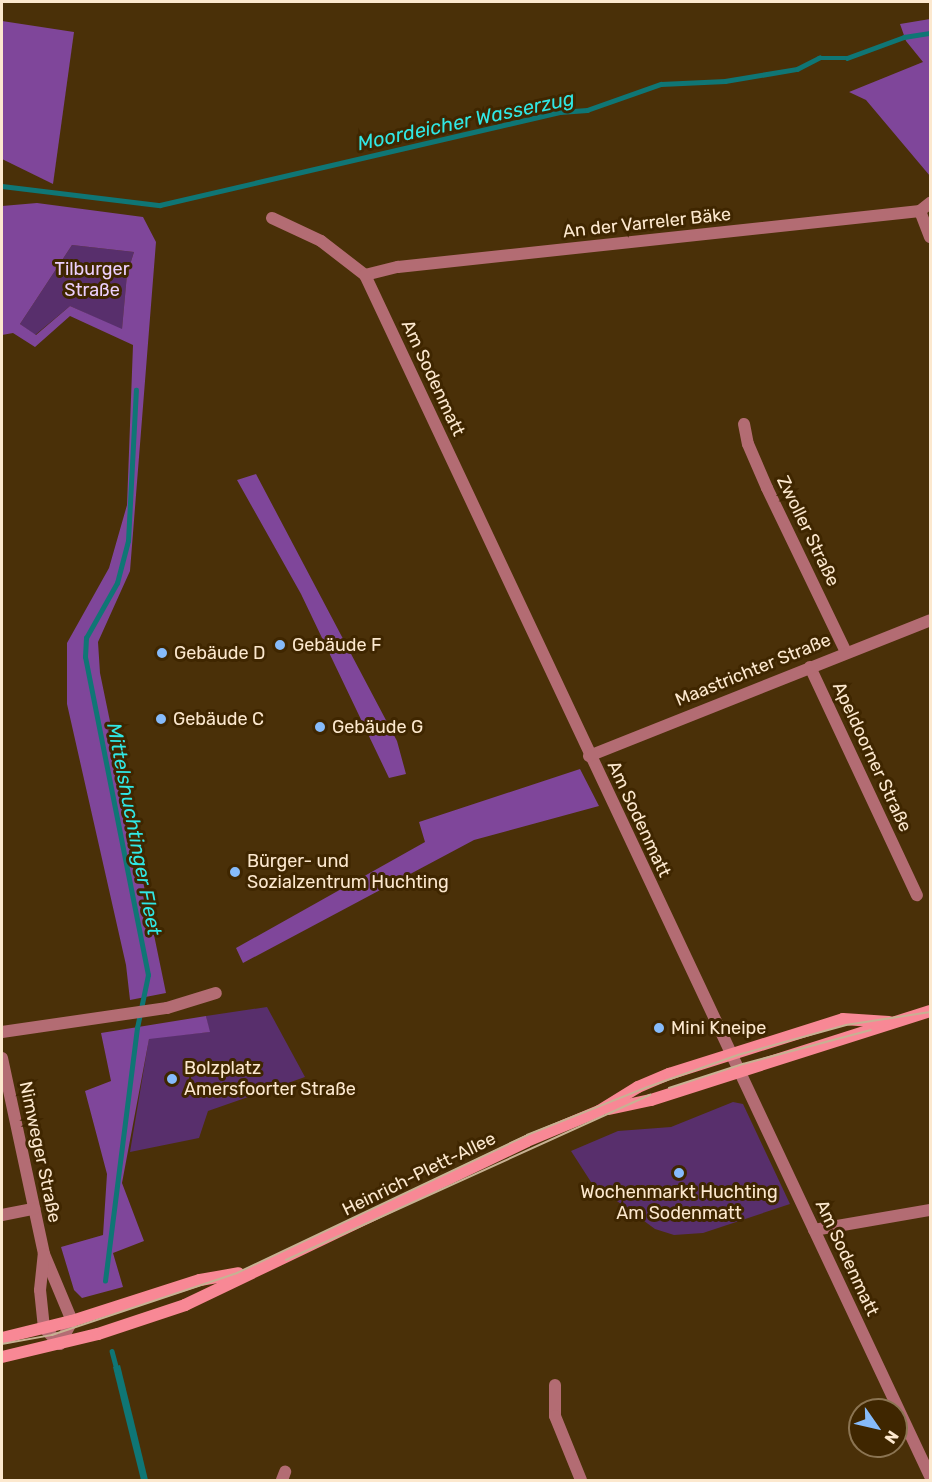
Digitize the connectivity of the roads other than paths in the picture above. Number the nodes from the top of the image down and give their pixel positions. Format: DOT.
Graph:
graph roads {
  1 [pos="925,207"];
  2 [pos="272,218"];
  3 [pos="930,237"];
  4 [pos="366,275"];
  5 [pos="744,424"];
  6 [pos="930,620"];
  7 [pos="846,652"];
  8 [pos="810,667"];
  9 [pos="589,756"];
  10 [pos="917,895"];
  11 [pos="216,993"];
  12 [pos="930,1011"];
  13 [pos="889,1022"];
  14 [pos="2,1032"];
  15 [pos="731,1053"];
  16 [pos="2,1058"];
  17 [pos="738,1070"];
  18 [pos="599,1111"];
  19 [pos="34,1209"];
  20 [pos="930,1210"];
  21 [pos="2,1215"];
  22 [pos="814,1230"];
  23 [pos="44,1254"];
  24 [pos="254,1270"];
  25 [pos="72,1321"];
  26 [pos="44,1328"];
  27 [pos="2,1338"];
  28 [pos="60,1344"];
  29 [pos="2,1358"];
  30 [pos="555,1385"];
  31 [pos="930,1476"];
  32 [pos="581,1480"];
  1 -- 3 [label="street"];
  1 -- 4 [label="street, An der Varreler Bäke"];
  2 -- 4 [label="street, Am Sodenmatt"];
  4 -- 9 [label="street, Am Sodenmatt"];
  5 -- 7 [label="street, Zwoller Straße"];
  6 -- 7 [label="street, Maastrichter Straße"];
  7 -- 8 [label="street, Maastrichter Straße"];
  8 -- 9 [label="street, Maastrichter Straße"];
  8 -- 10 [label="street, Apeldoorner Straße"];
  9 -- 15 [label="street, Am Sodenmatt"];
  11 -- 14 [label="street"];
  12 -- 13 [label="main road, Heinrich-Plett-Allee"];
  13 -- 15 [label="main road, Heinrich-Plett-Allee"];
  13 -- 17 [label="main road, Heinrich-Plett-Allee"];
  15 -- 17 [label="street, Am Sodenmatt"];
  15 -- 18 [label="main road, Heinrich-Plett-Allee"];
  16 -- 19 [label="street, Nimweger Straße"];
  17 -- 18 [label="main road, Heinrich-Plett-Allee"];
  17 -- 22 [label="street, Am Sodenmatt"];
  18 -- 24 [label="main road, Heinrich-Plett-Allee"];
  19 -- 21 [label="street"];
  19 -- 23 [label="street, Nimweger Straße"];
  20 -- 22 [label="street"];
  22 -- 31 [label="street, Am Sodenmatt"];
  23 -- 25 [label="street, Nimweger Straße"];
  23 -- 26 [label="street, Nimweger Straße"];
  24 -- 25 [label="main road, Heinrich-Plett-Allee"];
  24 -- 28 [label="main road, Heinrich-Plett-Allee"];
  25 -- 26 [label="main road, Heinrich-Plett-Allee"];
  25 -- 28 [label="street"];
  26 -- 27 [label="main road, Heinrich-Plett-Allee"];
  26 -- 28 [label="street"];
  28 -- 29 [label="main road, Heinrich-Plett-Allee"];
  30 -- 32 [label="street"];
}
